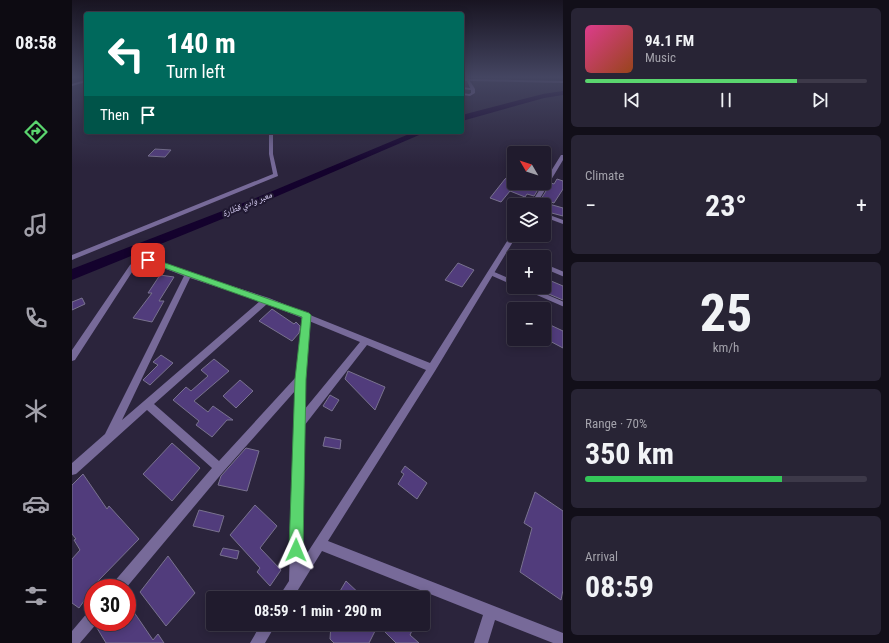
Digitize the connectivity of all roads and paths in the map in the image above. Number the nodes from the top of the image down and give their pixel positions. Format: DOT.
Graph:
graph roads {
  1 [pos="271,134"];
  2 [pos="563,156"];
  3 [pos="561,164"];
  4 [pos="538,198"];
  5 [pos="551,218"];
  6 [pos="563,222"];
  7 [pos="510,242"];
  8 [pos="72,258"];
  9 [pos="551,269"];
  10 [pos="491,273"];
  11 [pos="563,274"];
  12 [pos="188,275"];
  13 [pos="507,280"];
  14 [pos="540,294"];
  15 [pos="266,300"];
  16 [pos="563,304"];
  17 [pos="306,315"];
  18 [pos="366,340"];
  19 [pos="72,357"];
  20 [pos="432,368"];
  21 [pos="300,379"];
  22 [pos="147,404"];
  23 [pos="299,424"];
  24 [pos="108,439"];
  25 [pos="219,468"];
  26 [pos="72,470"];
  27 [pos="319,544"];
  28 [pos="126,579"];
  29 [pos="295,582"];
  30 [pos="289,591"];
  31 [pos="491,612"];
  32 [pos="84,628"];
  33 [pos="265,631"];
  34 [pos="563,640"];
  35 [pos="72,642"];
  36 [pos="257,643"];
  37 [pos="481,643"];
  1 -- 8 [label="street"];
  2 -- 3 [label="street"];
  3 -- 4 [label="street"];
  5 -- 6 [label="street"];
  7 -- 10 [label="street"];
  9 -- 11 [label="lane"];
  10 -- 13 [label="lane"];
  10 -- 20 [label="street"];
  12 -- 15 [label="street"];
  12 -- 19 [label="street"];
  12 -- 24 [label="street"];
  14 -- 16 [label="lane"];
  15 -- 17 [label="street"];
  15 -- 22 [label="street"];
  17 -- 18 [label="street"];
  17 -- 21 [label="street"];
  18 -- 20 [label="street"];
  18 -- 23 [label="street"];
  20 -- 27 [label="street"];
  21 -- 23 [label="street"];
  21 -- 25 [label="street"];
  22 -- 24 [label="street"];
  22 -- 25 [label="street"];
  23 -- 29 [label="street"];
  24 -- 26 [label="street"];
  25 -- 28 [label="street"];
  27 -- 29 [label="street"];
  27 -- 31 [label="street"];
  29 -- 30 [label="street"];
  31 -- 34 [label="street"];
  31 -- 37 [label="street"];
  32 -- 35 [label="street"];
  33 -- 36 [label="street"];
}
